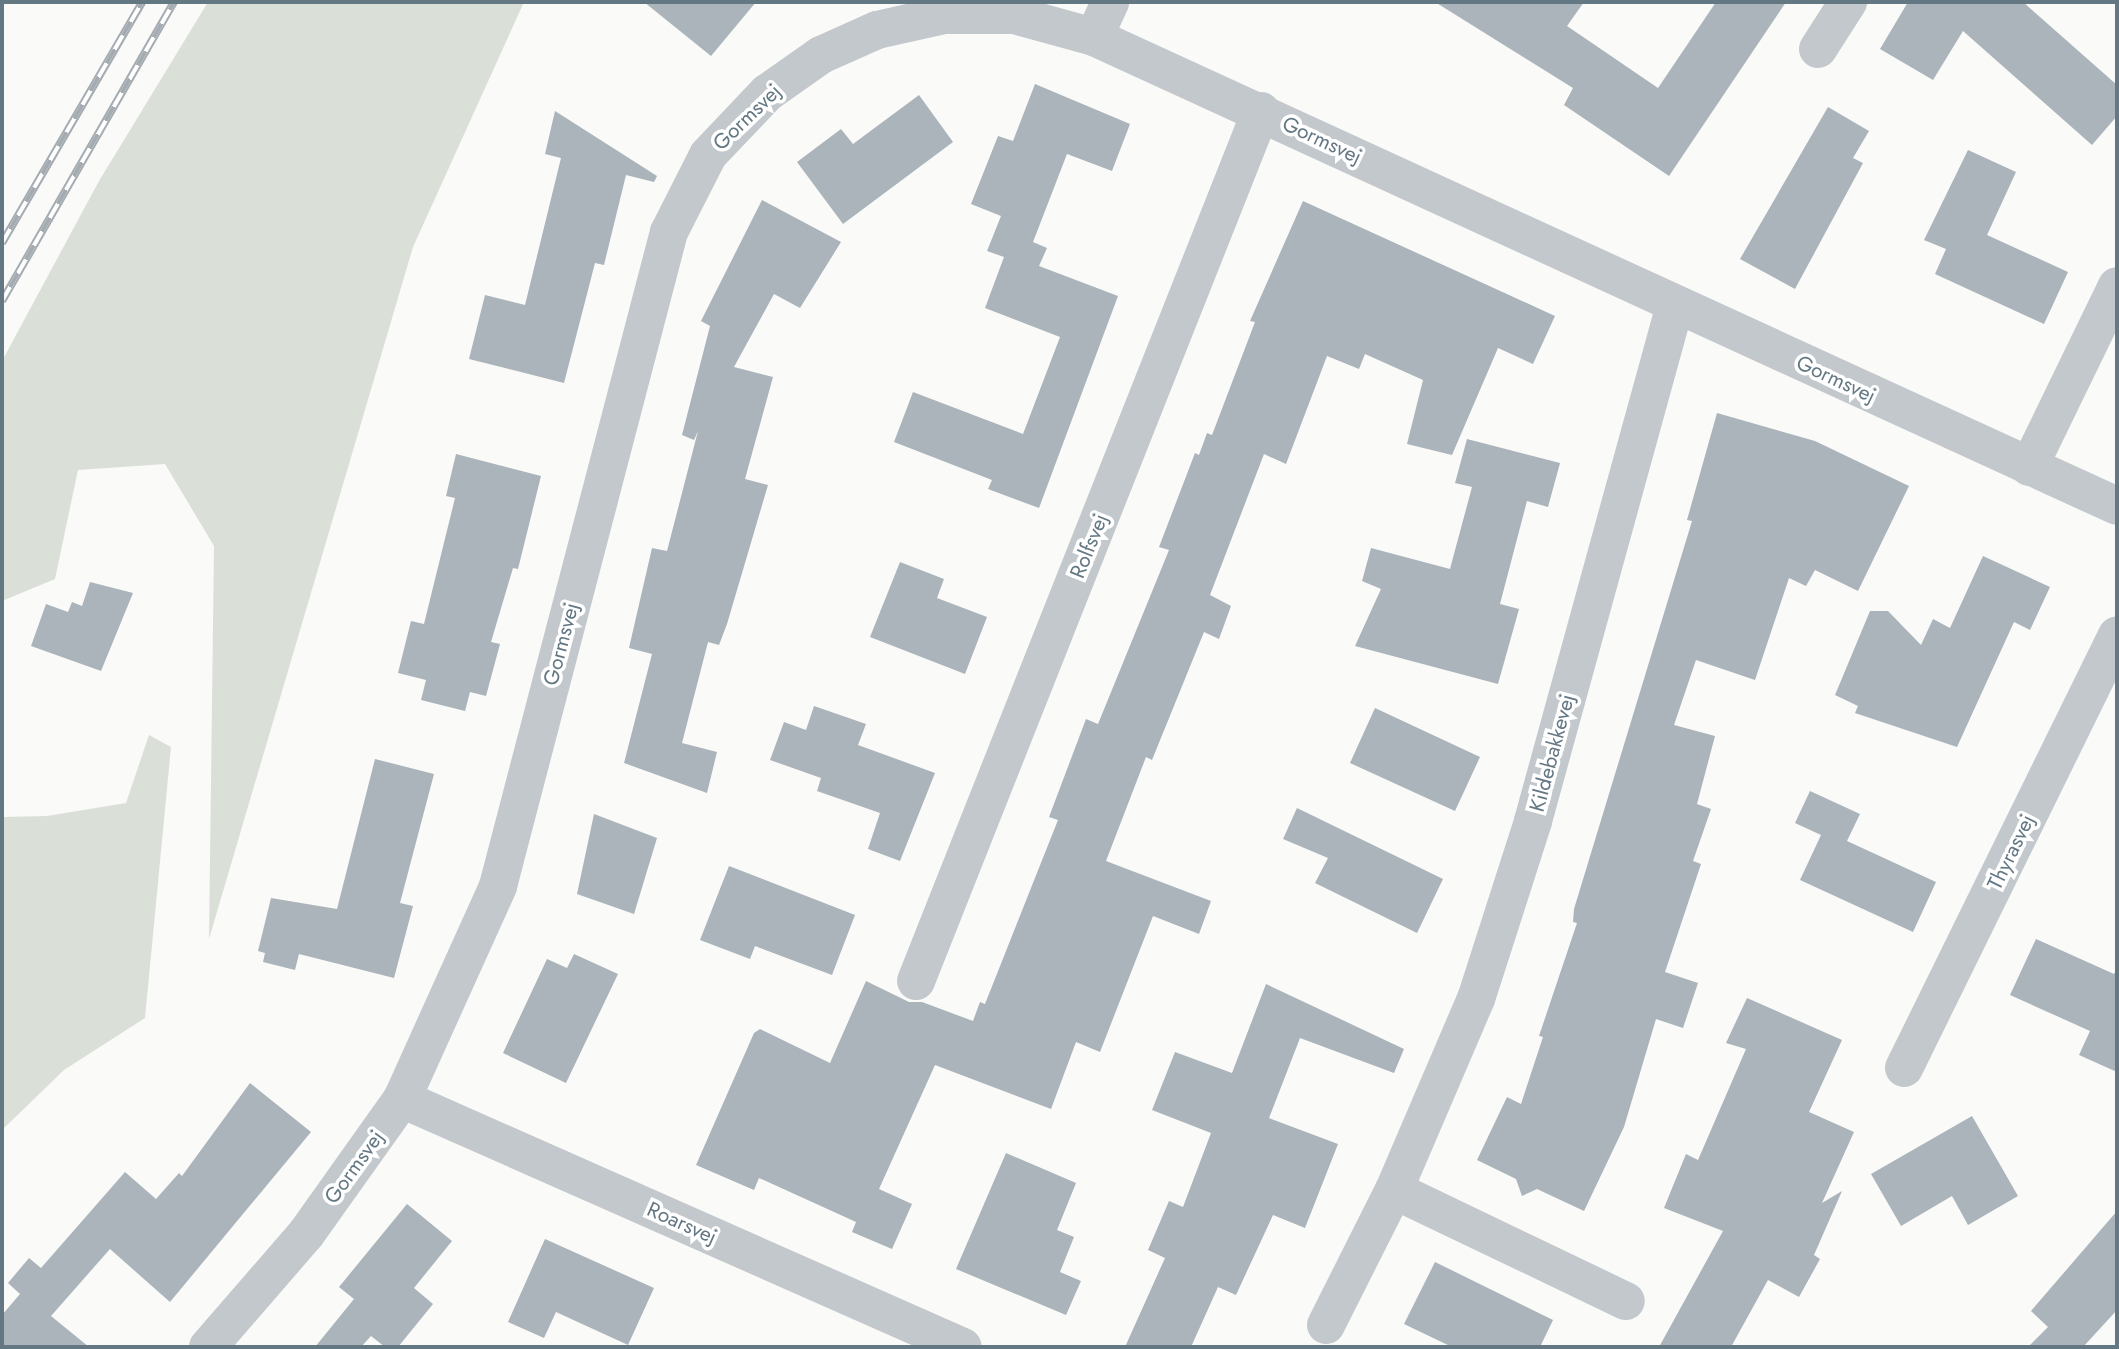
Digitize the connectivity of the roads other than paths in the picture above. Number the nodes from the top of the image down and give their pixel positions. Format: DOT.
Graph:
graph roads {
  1 [pos="1110,2"];
  2 [pos="1848,2"];
  3 [pos="1094,37"];
  4 [pos="1818,49"];
  5 [pos="1261,111"];
  6 [pos="2117,286"];
  7 [pos="1675,305"];
  8 [pos="2029,467"];
  9 [pos="2117,506"];
  10 [pos="2117,636"];
  11 [pos="916,982"];
  12 [pos="1905,1068"];
  13 [pos="402,1099"];
  14 [pos="1394,1191"];
  15 [pos="1626,1301"];
  16 [pos="1326,1325"];
  17 [pos="208,1347"];
  18 [pos="963,1347"];
  1 -- 3 [label="street"];
  2 -- 4 [label="street"];
  3 -- 5 [label="street, Gormsvej"];
  3 -- 13 [label="street, Gormsvej"];
  5 -- 7 [label="street, Gormsvej"];
  5 -- 11 [label="street, Rolfsvej"];
  6 -- 8 [label="street"];
  7 -- 8 [label="street, Gormsvej"];
  7 -- 14 [label="street, Kildebakkevej"];
  8 -- 9 [label="street, Gormsvej"];
  10 -- 12 [label="street, Thyrasvej"];
  13 -- 17 [label="street, Gormsvej"];
  13 -- 18 [label="street, Roarsvej"];
  14 -- 15 [label="street"];
  14 -- 16 [label="street, Kildebakkevej"];
}
